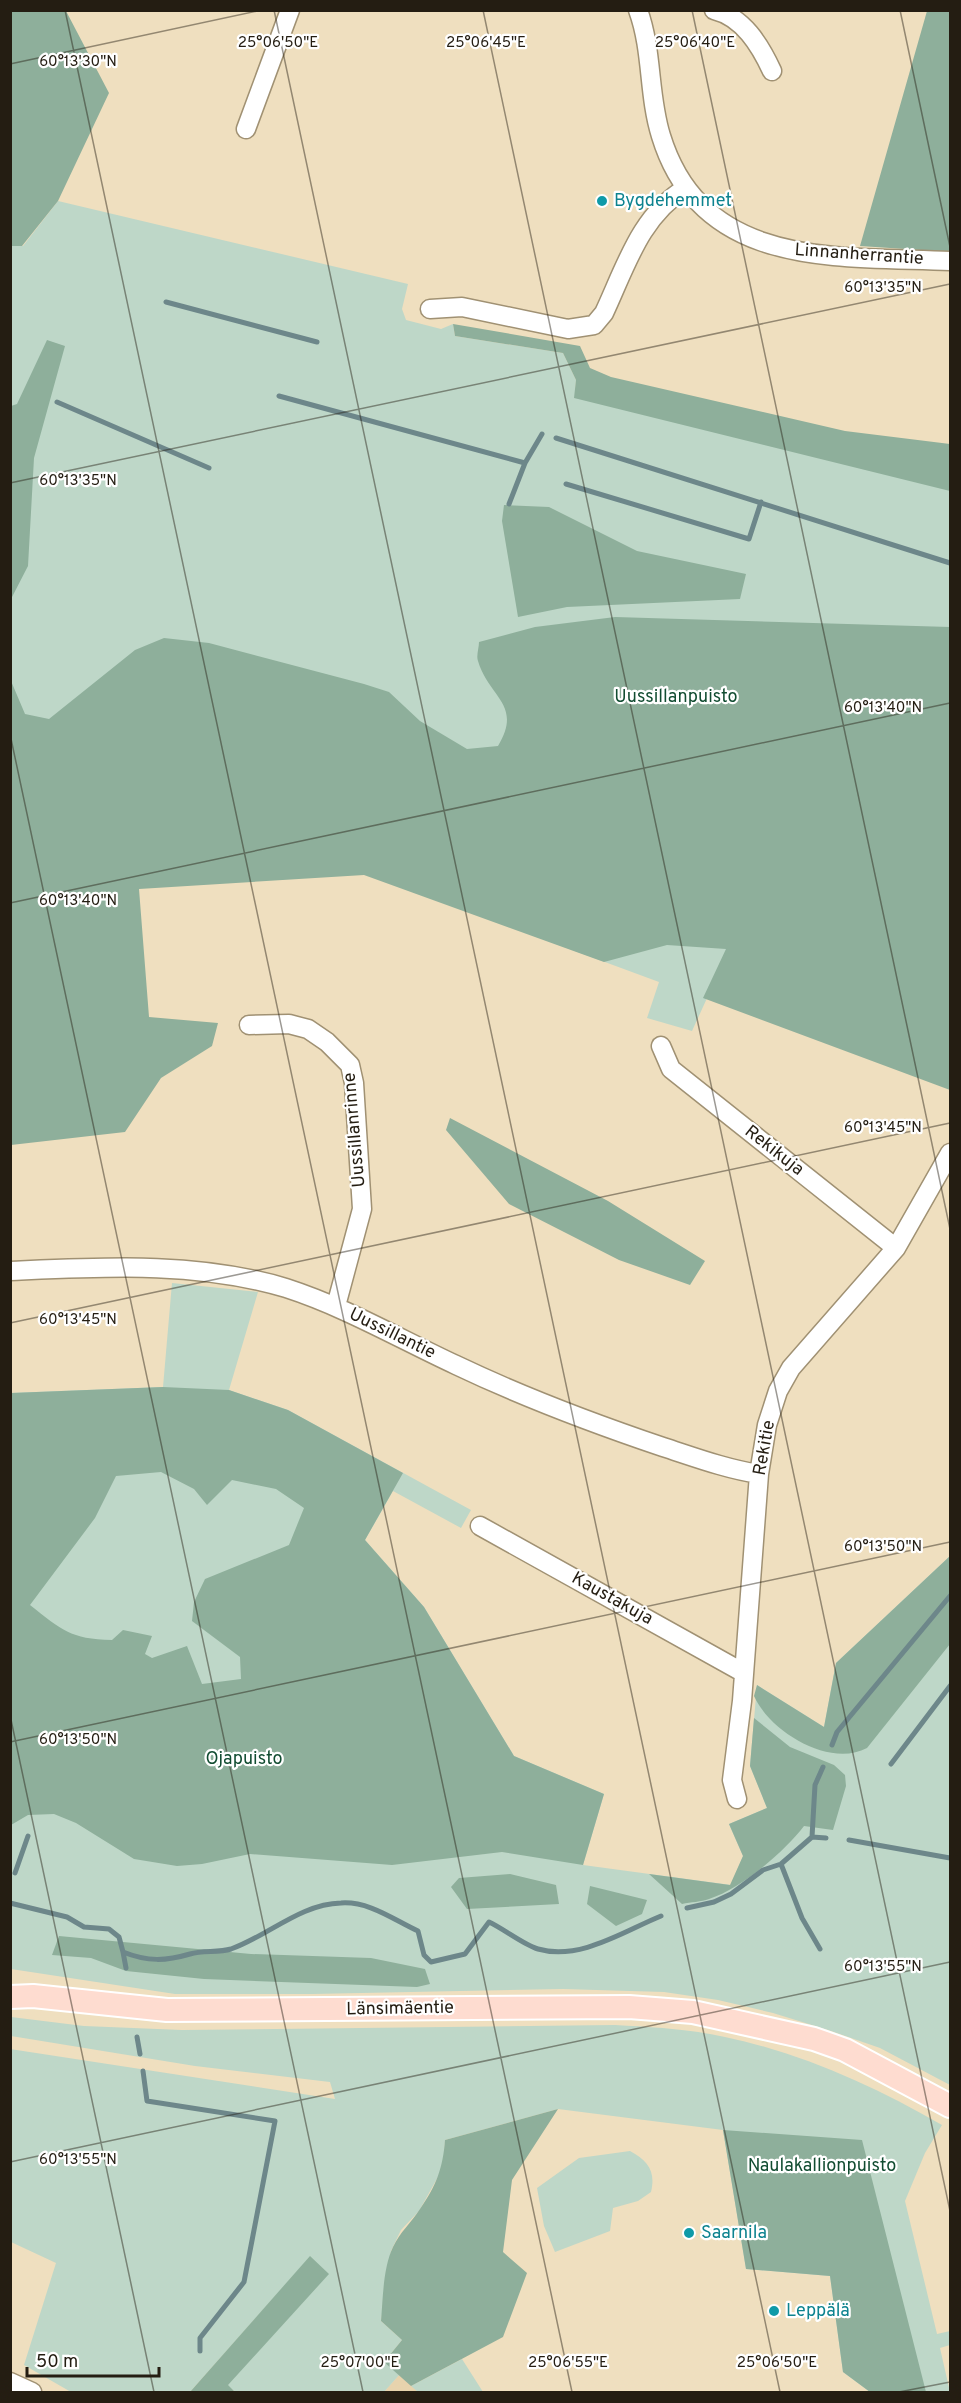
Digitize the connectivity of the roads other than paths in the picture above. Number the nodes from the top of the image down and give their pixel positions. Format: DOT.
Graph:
graph roads {
  1 [pos="290,10"];
  2 [pos="638,10"];
  3 [pos="714,10"];
  4 [pos="772,71"];
  5 [pos="246,129"];
  6 [pos="686,188"];
  7 [pos="951,261"];
  8 [pos="430,309"];
  9 [pos="249,1025"];
  10 [pos="661,1046"];
  11 [pos="951,1153"];
  12 [pos="896,1248"];
  13 [pos="10,1271"];
  14 [pos="336,1306"];
  15 [pos="759,1474"];
  16 [pos="480,1526"];
  17 [pos="744,1673"];
  18 [pos="737,1799"];
  19 [pos="10,1983"];
  20 [pos="33,1996"];
  21 [pos="10,1997"];
  22 [pos="951,2106"];
  23 [pos="10,2382"];
  24 [pos="32,2392"];
  1 -- 5 [label="street"];
  2 -- 6 [label="street, Linnanherrantie"];
  3 -- 4 [label="street"];
  6 -- 7 [label="street, Linnanherrantie"];
  6 -- 8 [label="street"];
  9 -- 14 [label="street, Uussillanrinne"];
  10 -- 12 [label="street, Rekikuja"];
  11 -- 12 [label="street, Rekitie"];
  12 -- 15 [label="street, Rekitie"];
  13 -- 14 [label="street, Uussillantie"];
  14 -- 15 [label="street, Uussillantie"];
  15 -- 17 [label="street, Rekitie"];
  16 -- 17 [label="street, Kaustakuja"];
  17 -- 18 [label="street, Rekitie"];
  19 -- 20 [label="main road, Länsimäentie"];
  20 -- 21 [label="main road, Länsimäentie"];
  20 -- 22 [label="main road, Länsimäentie"];
  23 -- 24 [label="street"];
}
